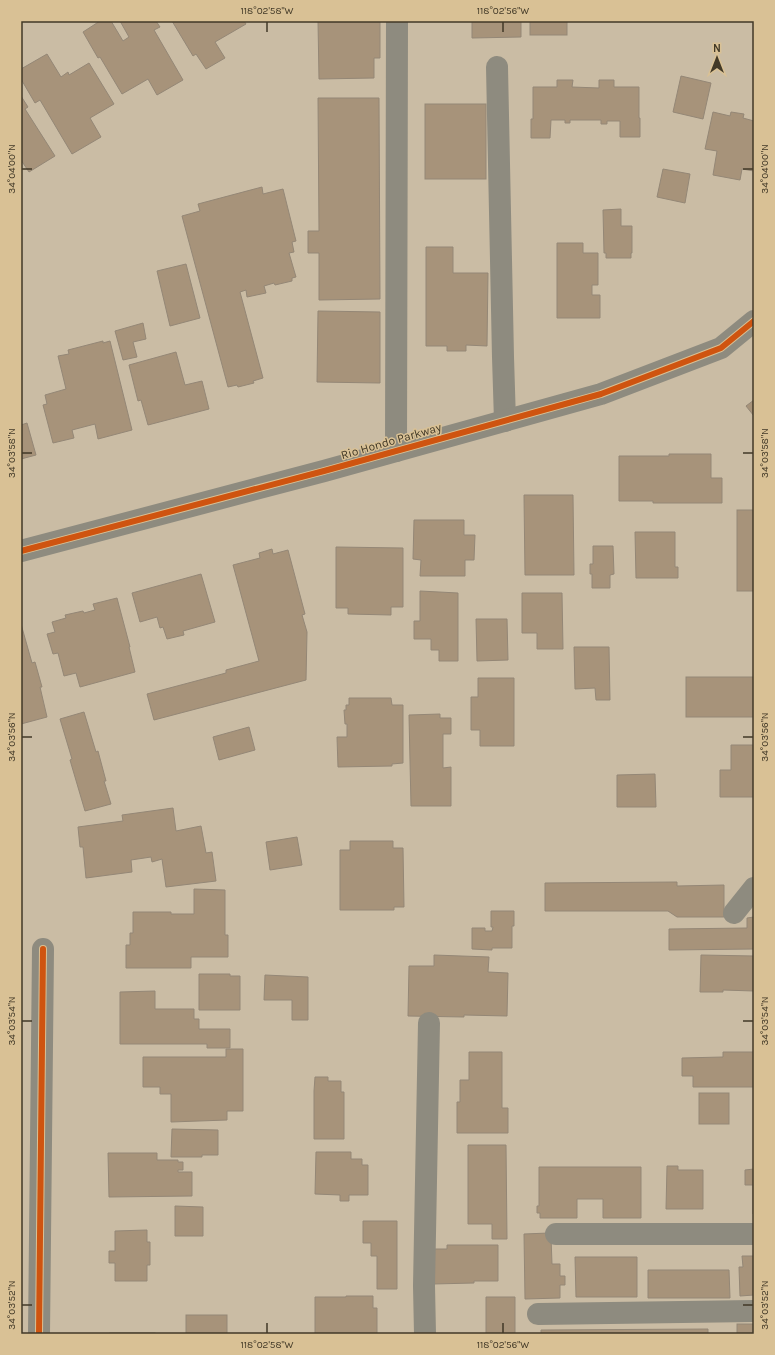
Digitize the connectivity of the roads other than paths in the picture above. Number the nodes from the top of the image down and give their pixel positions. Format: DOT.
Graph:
graph roads {
  1 [pos="397,21"];
  2 [pos="497,67"];
  3 [pos="754,321"];
  4 [pos="505,421"];
  5 [pos="396,451"];
  6 [pos="21,551"];
  7 [pos="754,888"];
  8 [pos="734,913"];
  9 [pos="43,949"];
  10 [pos="429,1023"];
  11 [pos="556,1234"];
  12 [pos="754,1234"];
  13 [pos="754,1311"];
  14 [pos="538,1314"];
  15 [pos="39,1334"];
  16 [pos="425,1334"];
  1 -- 5 [label="street"];
  2 -- 4 [label="street"];
  3 -- 4 [label="street, Rio Hondo Parkway"];
  4 -- 5 [label="street, Rio Hondo Parkway"];
  5 -- 6 [label="street, Rio Hondo Parkway"];
  7 -- 8 [label="street"];
  9 -- 15 [label="street"];
  10 -- 16 [label="street"];
  11 -- 12 [label="street"];
  13 -- 14 [label="street"];
}
